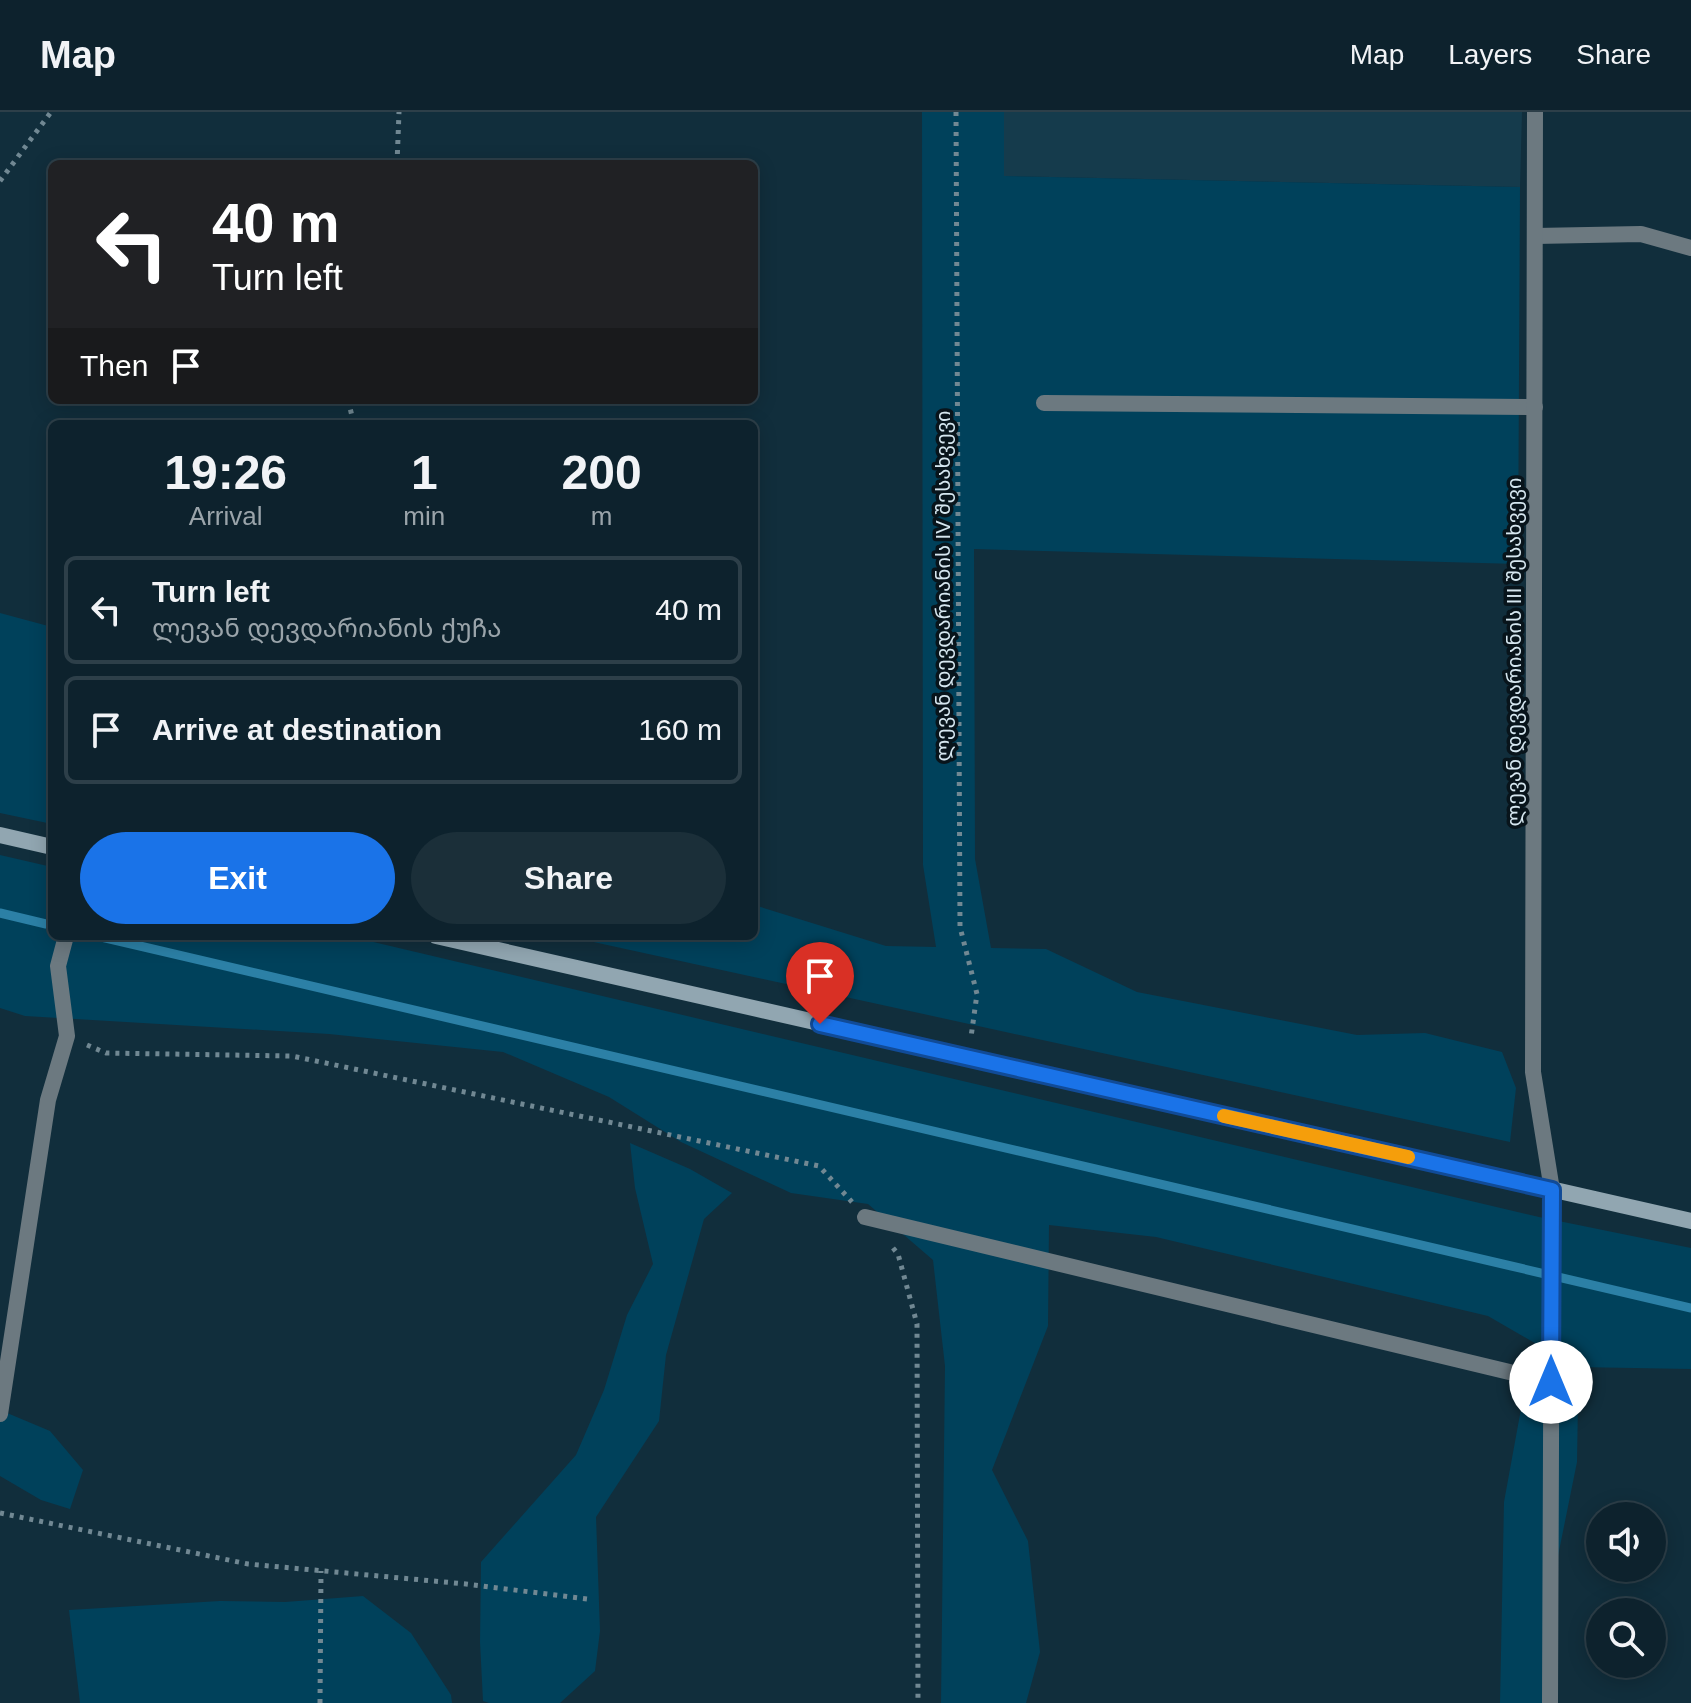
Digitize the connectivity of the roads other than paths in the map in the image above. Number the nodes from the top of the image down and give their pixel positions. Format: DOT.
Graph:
graph roads {
  1 [pos="1535,112"];
  2 [pos="1535,236"];
  3 [pos="1691,248"];
  4 [pos="1044,403"];
  5 [pos="1535,407"];
  6 [pos="0,835"];
  7 [pos="48,846"];
  8 [pos="65,940"];
  9 [pos="454,940"];
  10 [pos="1552,1190"];
  11 [pos="865,1217"];
  12 [pos="1691,1221"];
  13 [pos="1551,1382"];
  14 [pos="0,1414"];
  15 [pos="1550,1703"];
  1 -- 2 [label="street, ლევან დევდარიანის III შესახვევი"];
  2 -- 3 [label="street"];
  2 -- 5 [label="street, ლევან დევდარიანის III შესახვევი"];
  4 -- 5 [label="street"];
  5 -- 10 [label="street, ლევან დევდარიანის III შესახვევი"];
  6 -- 7 [label="main road"];
  8 -- 14 [label="street"];
  9 -- 10 [label="main road"];
  10 -- 12 [label="main road"];
  10 -- 13 [label="street, ლევან დევდარიანის III შესახვევი"];
  11 -- 13 [label="street"];
  13 -- 15 [label="street, ლევან დევდარიანის III შესახვევი"];
}
